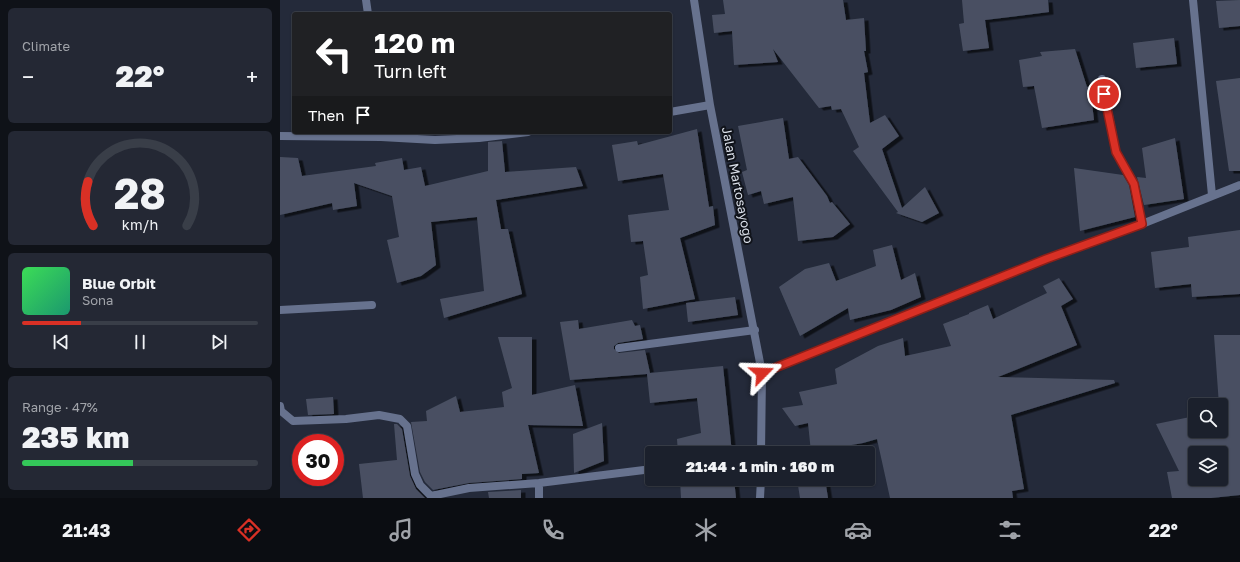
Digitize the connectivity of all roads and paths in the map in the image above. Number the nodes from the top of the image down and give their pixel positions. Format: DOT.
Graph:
graph roads {
  1 [pos="366,0"];
  2 [pos="694,0"];
  3 [pos="1193,0"];
  4 [pos="368,12"];
  5 [pos="1102,79"];
  6 [pos="710,105"];
  7 [pos="672,112"];
  8 [pos="380,134"];
  9 [pos="512,134"];
  10 [pos="280,136"];
  11 [pos="1240,185"];
  12 [pos="1212,195"];
  13 [pos="1142,224"];
  14 [pos="372,305"];
  15 [pos="280,310"];
  16 [pos="755,330"];
  17 [pos="620,348"];
  18 [pos="762,373"];
  19 [pos="280,406"];
  20 [pos="762,446"];
  21 [pos="645,470"];
  22 [pos="539,483"];
  23 [pos="761,486"];
  24 [pos="539,498"];
  25 [pos="760,498"];
  1 -- 4 [label="street"];
  2 -- 6 [label="street, Jalan Martosayogo"];
  3 -- 12 [label="street"];
  5 -- 13 [label="street"];
  6 -- 7 [label="street"];
  6 -- 16 [label="street, Jalan Martosayogo"];
  8 -- 9 [label="street"];
  8 -- 10 [label="street"];
  11 -- 12 [label="street"];
  12 -- 13 [label="street"];
  13 -- 18 [label="street"];
  14 -- 15 [label="street"];
  16 -- 17 [label="street"];
  16 -- 18 [label="street, Jalan Martosayogo"];
  18 -- 20 [label="street, Jalan Martosayogo"];
  19 -- 22 [label="street"];
  21 -- 22 [label="street"];
  22 -- 24 [label="street"];
  23 -- 25 [label="street"];
}
